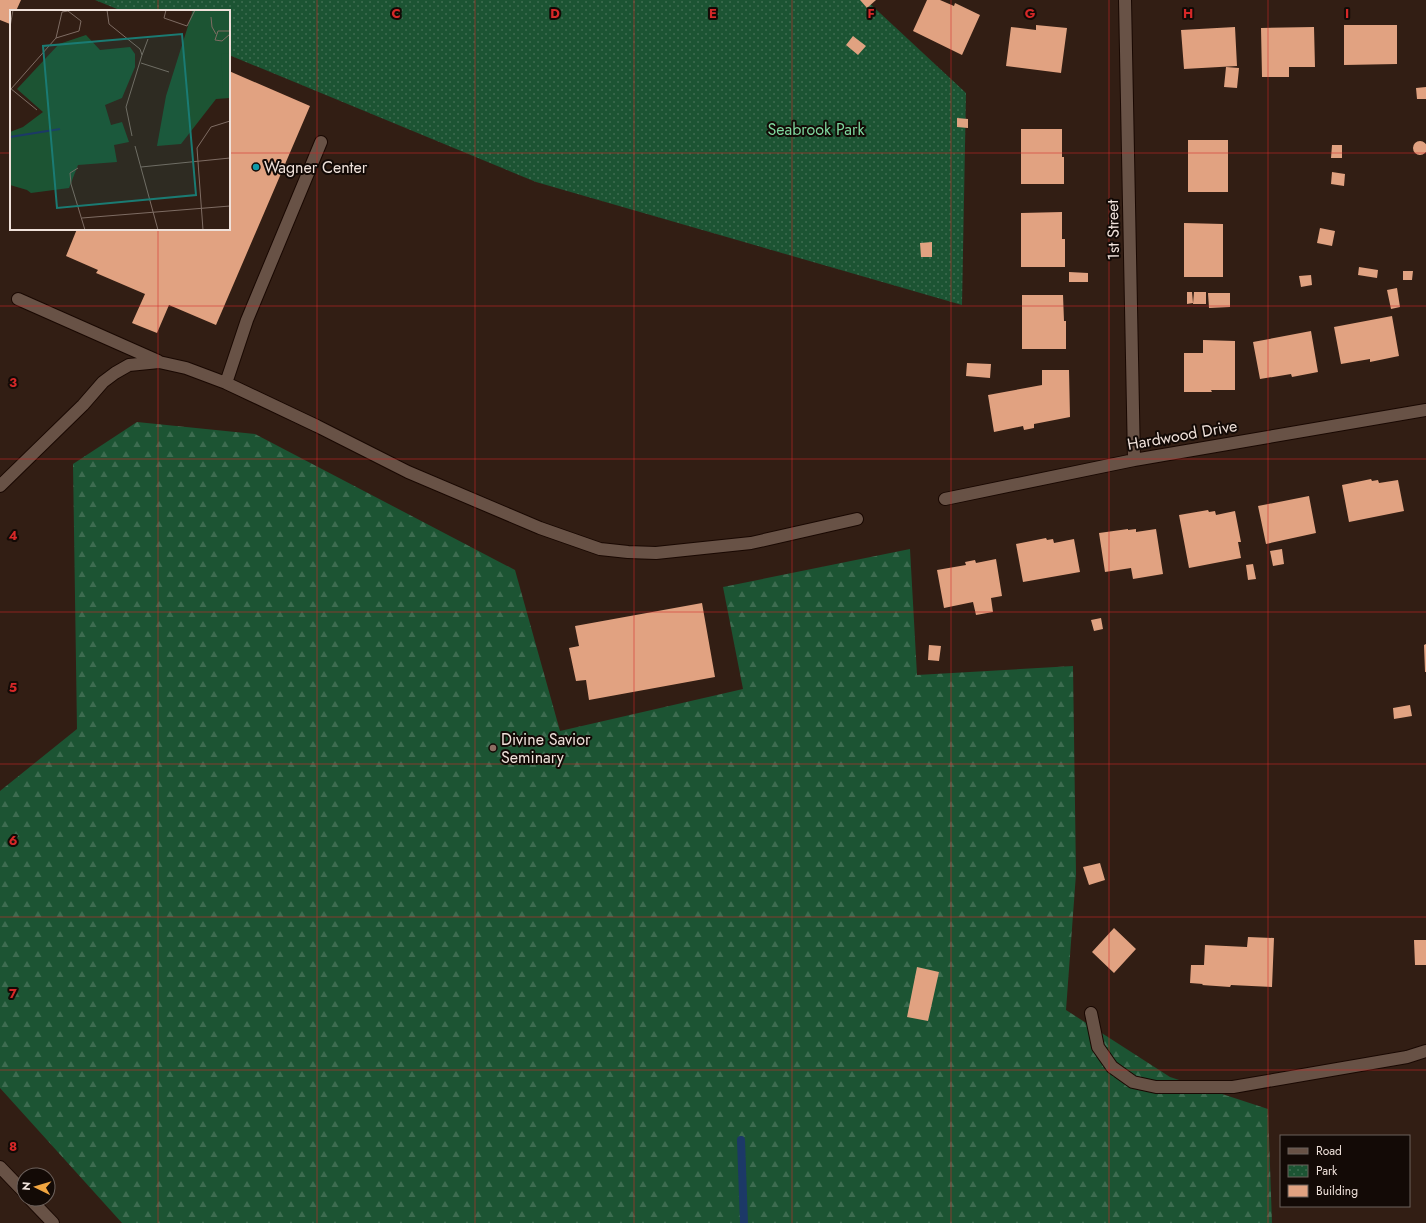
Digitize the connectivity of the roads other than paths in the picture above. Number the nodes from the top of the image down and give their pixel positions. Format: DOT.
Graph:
graph roads {
  1 [pos="1125,0"];
  2 [pos="321,142"];
  3 [pos="18,299"];
  4 [pos="159,362"];
  5 [pos="226,383"];
  6 [pos="1426,410"];
  7 [pos="1134,460"];
  8 [pos="0,486"];
  9 [pos="945,499"];
  10 [pos="857,518"];
  11 [pos="1091,1013"];
  12 [pos="1426,1051"];
  13 [pos="0,1167"];
  14 [pos="16,1184"];
  15 [pos="38,1207"];
  16 [pos="53,1223"];
  1 -- 7 [label="street, 1st Street"];
  2 -- 5 [label="street"];
  3 -- 4 [label="street"];
  4 -- 5 [label="street"];
  4 -- 8 [label="street"];
  5 -- 10 [label="street"];
  6 -- 7 [label="street, Hardwood Drive"];
  7 -- 9 [label="street, Hardwood Drive"];
  11 -- 12 [label="street"];
  13 -- 14 [label="street"];
  15 -- 16 [label="street"];
}
